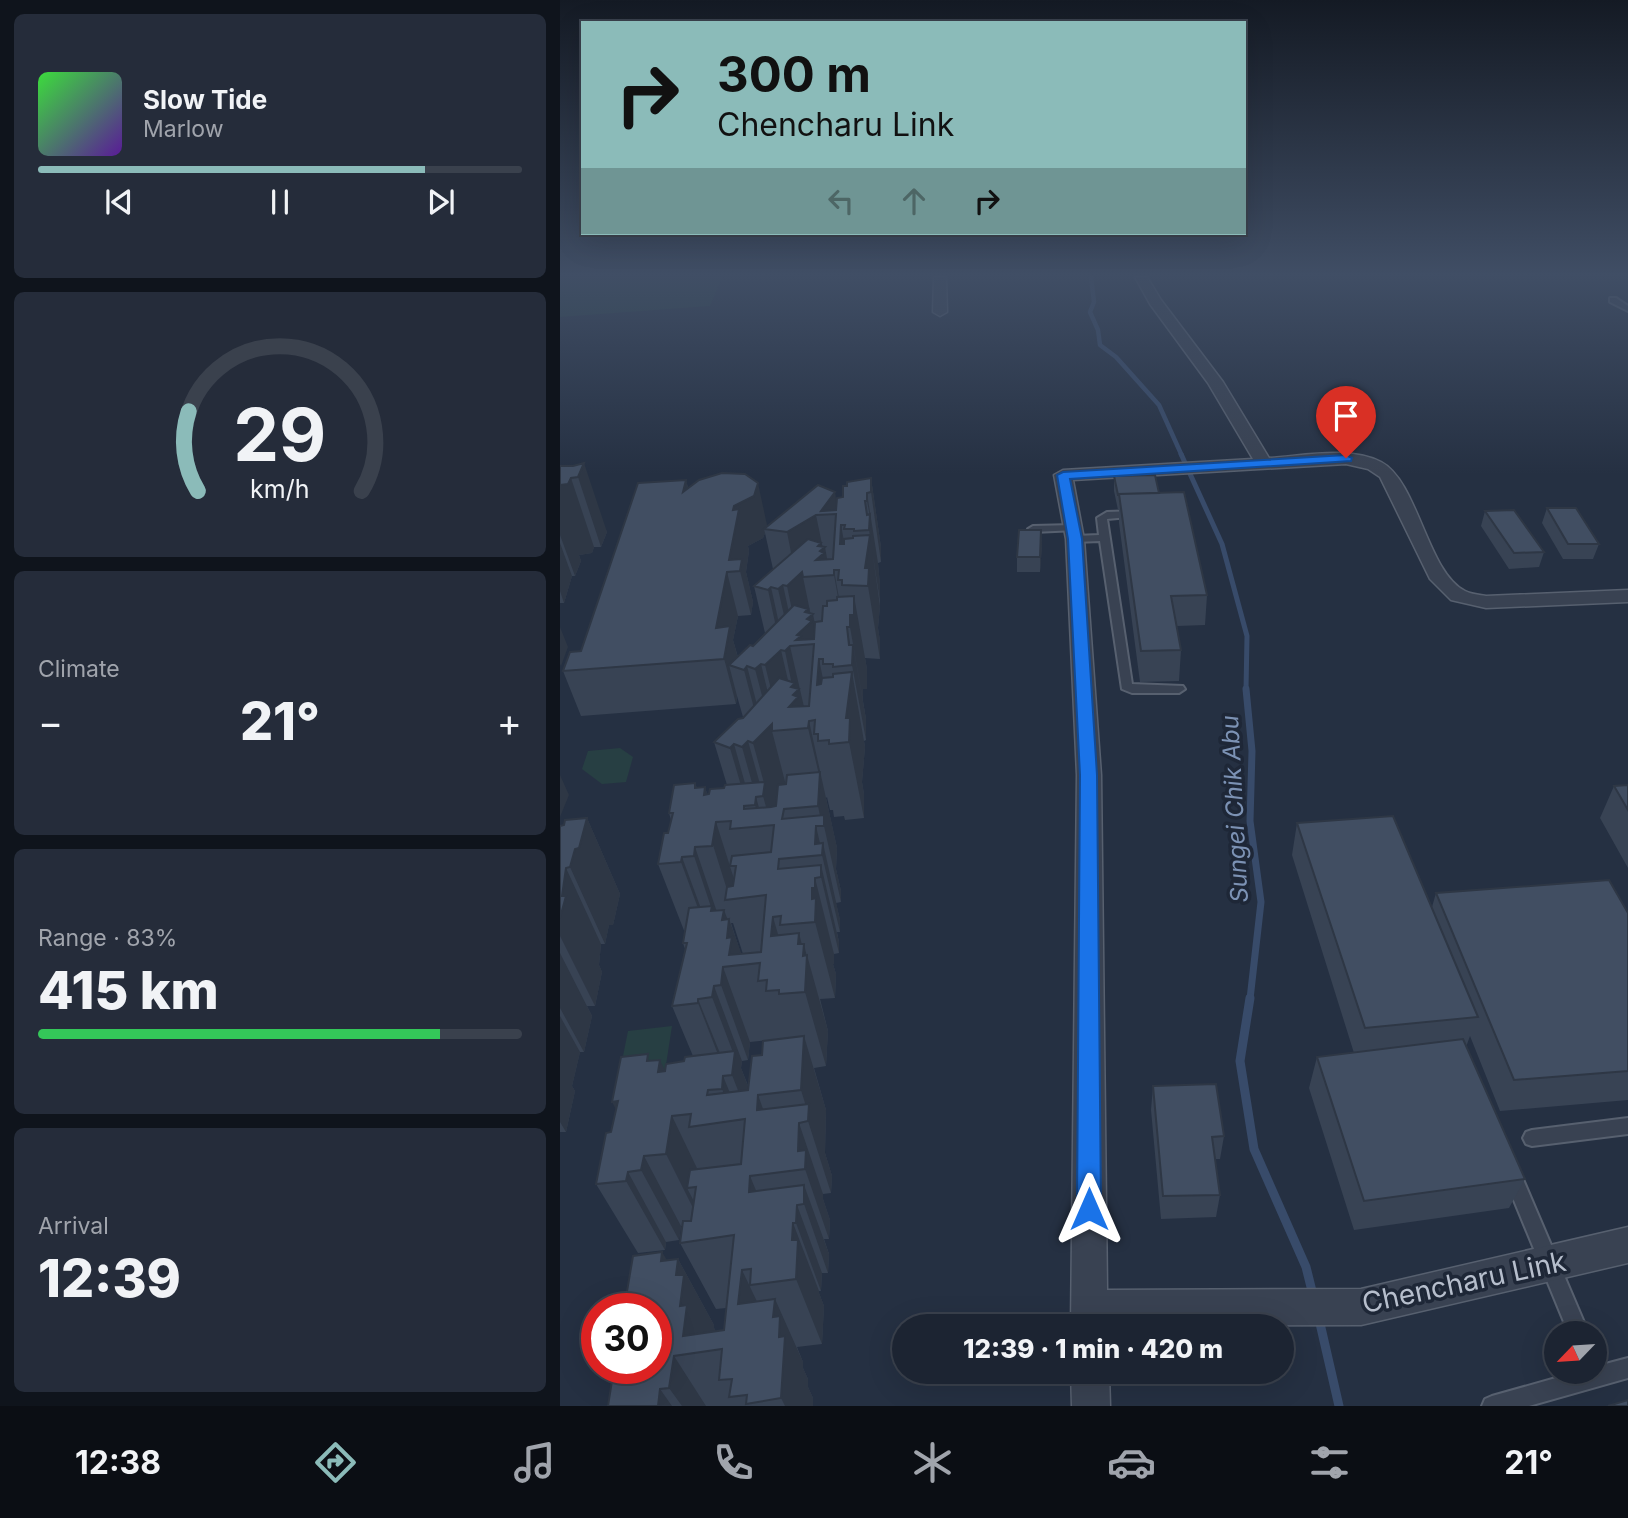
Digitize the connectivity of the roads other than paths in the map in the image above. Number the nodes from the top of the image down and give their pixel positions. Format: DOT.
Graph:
graph roads {
  1 [pos="1188,343"];
  2 [pos="1263,462"];
  3 [pos="1154,514"];
  4 [pos="1033,529"];
  5 [pos="1074,534"];
  6 [pos="1105,538"];
  7 [pos="1628,596"];
  8 [pos="1179,689"];
  9 [pos="1628,1126"];
  10 [pos="1532,1138"];
  11 [pos="1509,1164"];
  12 [pos="1628,1245"];
  13 [pos="1550,1265"];
  14 [pos="1089,1314"];
  15 [pos="1146,1314"];
  16 [pos="1574,1321"];
  17 [pos="1628,1368"];
  18 [pos="1607,1371"];
  19 [pos="1090,1384"];
  20 [pos="1559,1384"];
  21 [pos="1091,1406"];
  22 [pos="1492,1406"];
  1 -- 2 [label="street"];
  2 -- 5 [label="street"];
  2 -- 7 [label="street"];
  3 -- 6 [label="lane"];
  4 -- 5 [label="lane"];
  5 -- 6 [label="lane"];
  5 -- 14 [label="street"];
  6 -- 8 [label="lane"];
  9 -- 10 [label="lane"];
  11 -- 13 [label="lane"];
  12 -- 13 [label="street, Chencharu Link"];
  13 -- 15 [label="street, Chencharu Link"];
  13 -- 16 [label="lane"];
  17 -- 18 [label="lane"];
  19 -- 21 [label="street"];
  20 -- 22 [label="lane"];
}
